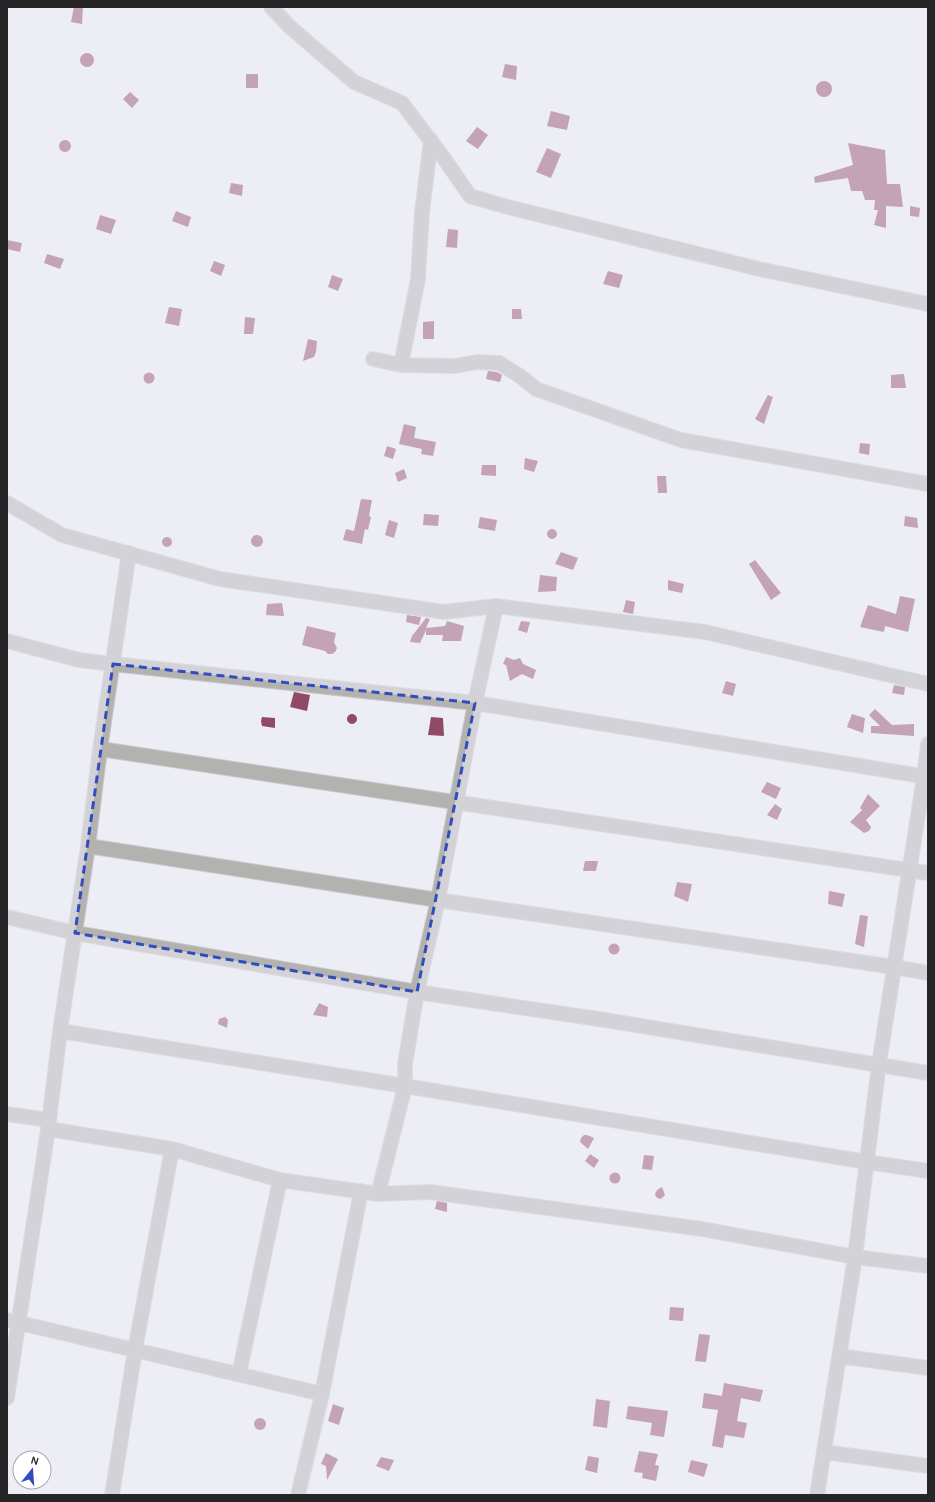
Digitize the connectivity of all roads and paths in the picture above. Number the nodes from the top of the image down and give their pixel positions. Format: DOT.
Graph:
graph roads {
  1 [pos="271,7"];
  2 [pos="431,140"];
  3 [pos="928,304"];
  4 [pos="373,359"];
  5 [pos="402,366"];
  6 [pos="928,484"];
  7 [pos="7,503"];
  8 [pos="129,554"];
  9 [pos="496,606"];
  10 [pos="7,640"];
  11 [pos="113,664"];
  12 [pos="928,684"];
  13 [pos="475,702"];
  14 [pos="928,744"];
  15 [pos="100,749"];
  16 [pos="926,777"];
  17 [pos="457,803"];
  18 [pos="88,846"];
  19 [pos="909,870"];
  20 [pos="928,873"];
  21 [pos="438,900"];
  22 [pos="7,917"];
  23 [pos="75,933"];
  24 [pos="894,967"];
  25 [pos="928,973"];
  26 [pos="417,992"];
  27 [pos="60,1030"];
  28 [pos="879,1064"];
  29 [pos="928,1073"];
  30 [pos="405,1086"];
  31 [pos="7,1114"];
  32 [pos="49,1125"];
  33 [pos="172,1148"];
  34 [pos="866,1162"];
  35 [pos="928,1171"];
  36 [pos="280,1180"];
  37 [pos="361,1191"];
  38 [pos="378,1194"];
  39 [pos="855,1257"];
  40 [pos="928,1266"];
  41 [pos="13,1321"];
  42 [pos="136,1350"];
  43 [pos="839,1356"];
  44 [pos="928,1368"];
  45 [pos="239,1374"];
  46 [pos="322,1394"];
  47 [pos="7,1398"];
  48 [pos="824,1452"];
  49 [pos="928,1466"];
  50 [pos="112,1495"];
  51 [pos="298,1495"];
  52 [pos="817,1495"];
  1 -- 2 [label="street"];
  2 -- 3 [label="street"];
  2 -- 5 [label="street"];
  4 -- 5 [label="street"];
  5 -- 6 [label="street"];
  7 -- 8 [label="street"];
  8 -- 9 [label="street"];
  8 -- 11 [label="street"];
  9 -- 12 [label="street"];
  9 -- 13 [label="street"];
  10 -- 11 [label="street"];
  11 -- 13 [label="street"];
  11 -- 15 [label="street"];
  13 -- 16 [label="street"];
  13 -- 17 [label="street"];
  14 -- 16 [label="street"];
  15 -- 17 [label="street"];
  15 -- 18 [label="street"];
  16 -- 19 [label="street"];
  17 -- 19 [label="street"];
  17 -- 21 [label="street"];
  18 -- 21 [label="street"];
  18 -- 23 [label="street"];
  19 -- 20 [label="street"];
  19 -- 24 [label="street"];
  21 -- 24 [label="street"];
  21 -- 26 [label="street"];
  22 -- 23 [label="street"];
  23 -- 26 [label="street"];
  23 -- 27 [label="street"];
  24 -- 25 [label="street"];
  24 -- 28 [label="street"];
  26 -- 28 [label="street"];
  26 -- 30 [label="street"];
  27 -- 30 [label="street"];
  27 -- 32 [label="street"];
  28 -- 29 [label="street"];
  28 -- 34 [label="street"];
  30 -- 34 [label="street"];
  30 -- 38 [label="street"];
  31 -- 32 [label="street"];
  32 -- 33 [label="street"];
  32 -- 41 [label="street"];
  33 -- 36 [label="street"];
  33 -- 42 [label="street"];
  34 -- 35 [label="street"];
  34 -- 39 [label="street"];
  36 -- 37 [label="street"];
  36 -- 45 [label="street"];
  37 -- 38 [label="street"];
  37 -- 46 [label="street"];
  38 -- 39 [label="street"];
  39 -- 40 [label="street"];
  39 -- 43 [label="street"];
  41 -- 42 [label="street"];
  41 -- 47 [label="street"];
  42 -- 45 [label="street"];
  42 -- 50 [label="street"];
  43 -- 44 [label="street"];
  43 -- 48 [label="street"];
  45 -- 46 [label="street"];
  46 -- 51 [label="street"];
  48 -- 49 [label="street"];
  48 -- 52 [label="street"];
}
